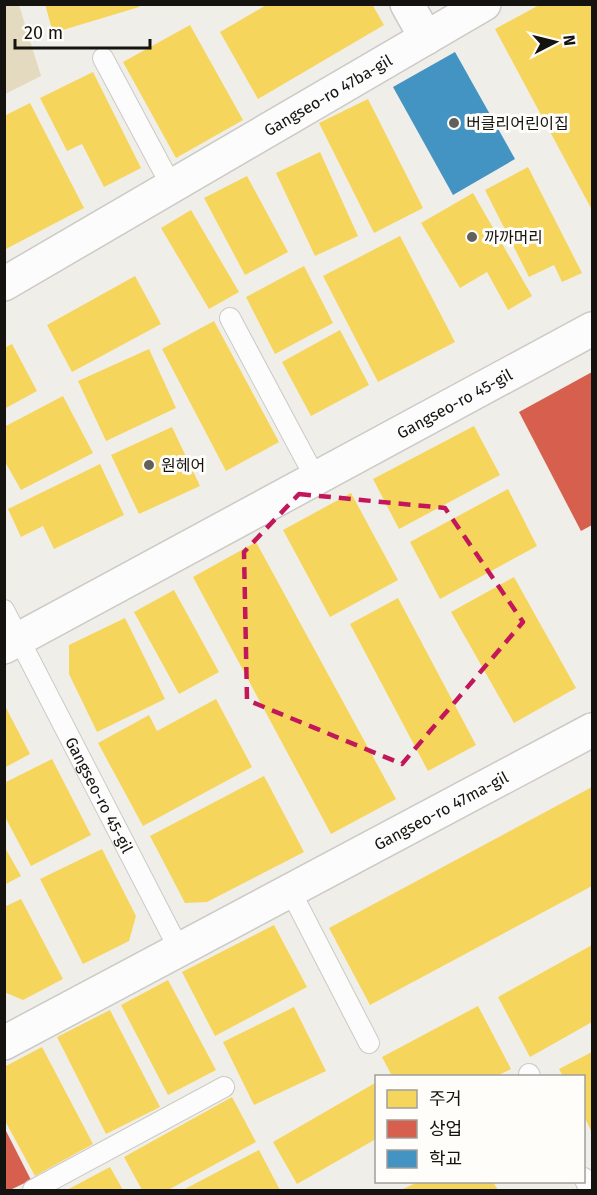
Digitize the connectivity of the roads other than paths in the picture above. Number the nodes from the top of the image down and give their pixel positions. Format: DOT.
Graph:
graph roads {
  1 [pos="407,4"];
  2 [pos="484,4"];
  3 [pos="426,38"];
  4 [pos="103,58"];
  5 [pos="172,187"];
  6 [pos="4,284"];
  7 [pos="230,318"];
  8 [pos="592,330"];
  9 [pos="316,479"];
  10 [pos="4,610"];
  11 [pos="12,643"];
  12 [pos="592,730"];
  13 [pos="291,892"];
  14 [pos="180,951"];
  15 [pos="4,1043"];
  16 [pos="369,1043"];
  17 [pos="224,1087"];
  18 [pos="33,1191"];
  1 -- 3 [label="street"];
  2 -- 3 [label="street, Gangseo-ro 47ba-gil"];
  3 -- 5 [label="street, Gangseo-ro 47ba-gil"];
  4 -- 5 [label="lane"];
  5 -- 6 [label="street, Gangseo-ro 47ba-gil"];
  7 -- 9 [label="lane"];
  8 -- 9 [label="street, Gangseo-ro 45-gil"];
  9 -- 11 [label="street, Gangseo-ro 45-gil"];
  10 -- 11 [label="lane, Gangseo-ro 45-gil"];
  11 -- 14 [label="lane, Gangseo-ro 45-gil"];
  12 -- 13 [label="street, Gangseo-ro 47ma-gil"];
  13 -- 14 [label="street, Gangseo-ro 47ma-gil"];
  13 -- 16 [label="lane"];
  14 -- 15 [label="street, Gangseo-ro 47ma-gil"];
  17 -- 18 [label="lane"];
}
